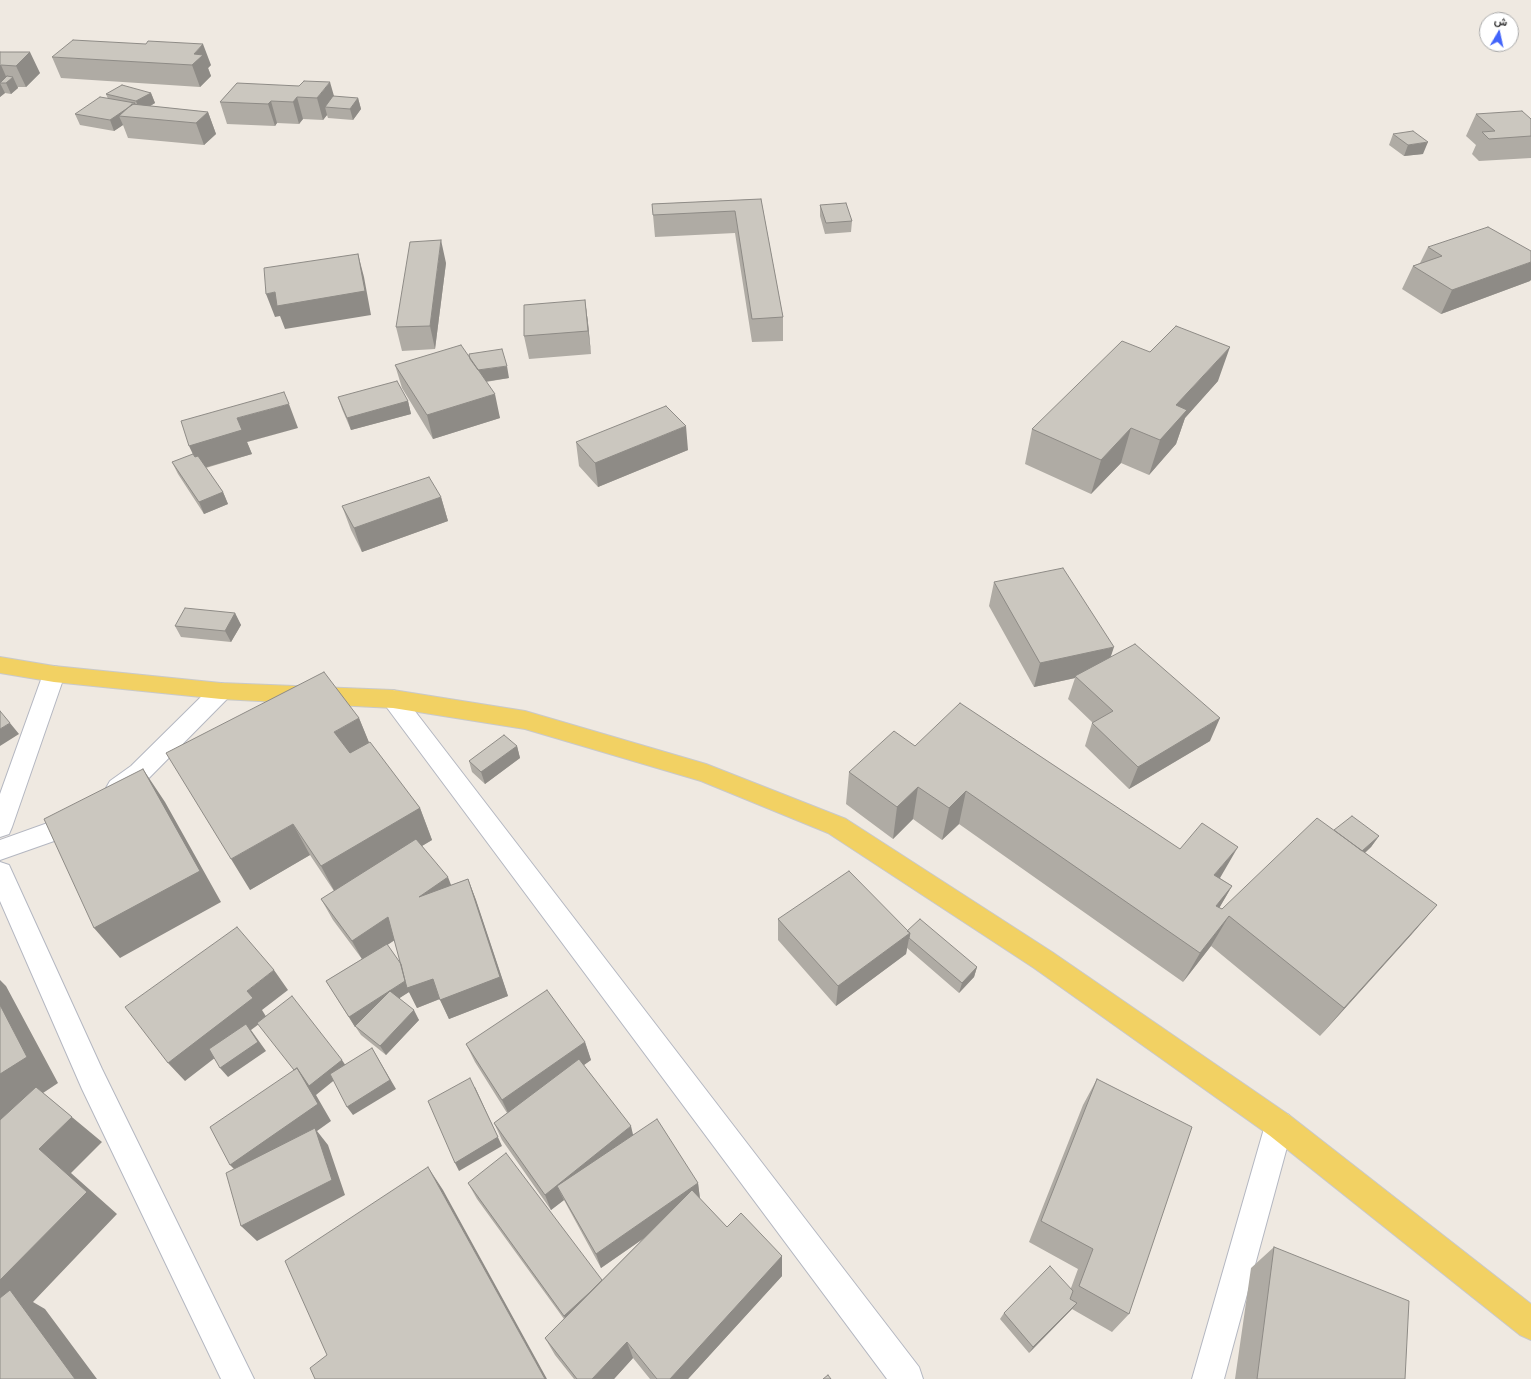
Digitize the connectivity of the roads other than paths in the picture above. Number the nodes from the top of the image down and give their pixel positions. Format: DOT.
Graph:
graph roads {
  1 [pos="0,665"];
  2 [pos="54,674"];
  3 [pos="221,691"];
  4 [pos="393,699"];
  5 [pos="0,827"];
  6 [pos="0,850"];
  7 [pos="0,873"];
  8 [pos="1279,1125"];
  9 [pos="1531,1324"];
  10 [pos="238,1379"];
  11 [pos="907,1379"];
  12 [pos="1208,1379"];
  1 -- 2 [label="main road"];
  2 -- 3 [label="main road"];
  2 -- 5 [label="street"];
  3 -- 4 [label="main road"];
  3 -- 6 [label="street"];
  4 -- 8 [label="main road"];
  4 -- 11 [label="street"];
  7 -- 10 [label="street"];
  8 -- 9 [label="main road"];
  8 -- 12 [label="street"];
}
